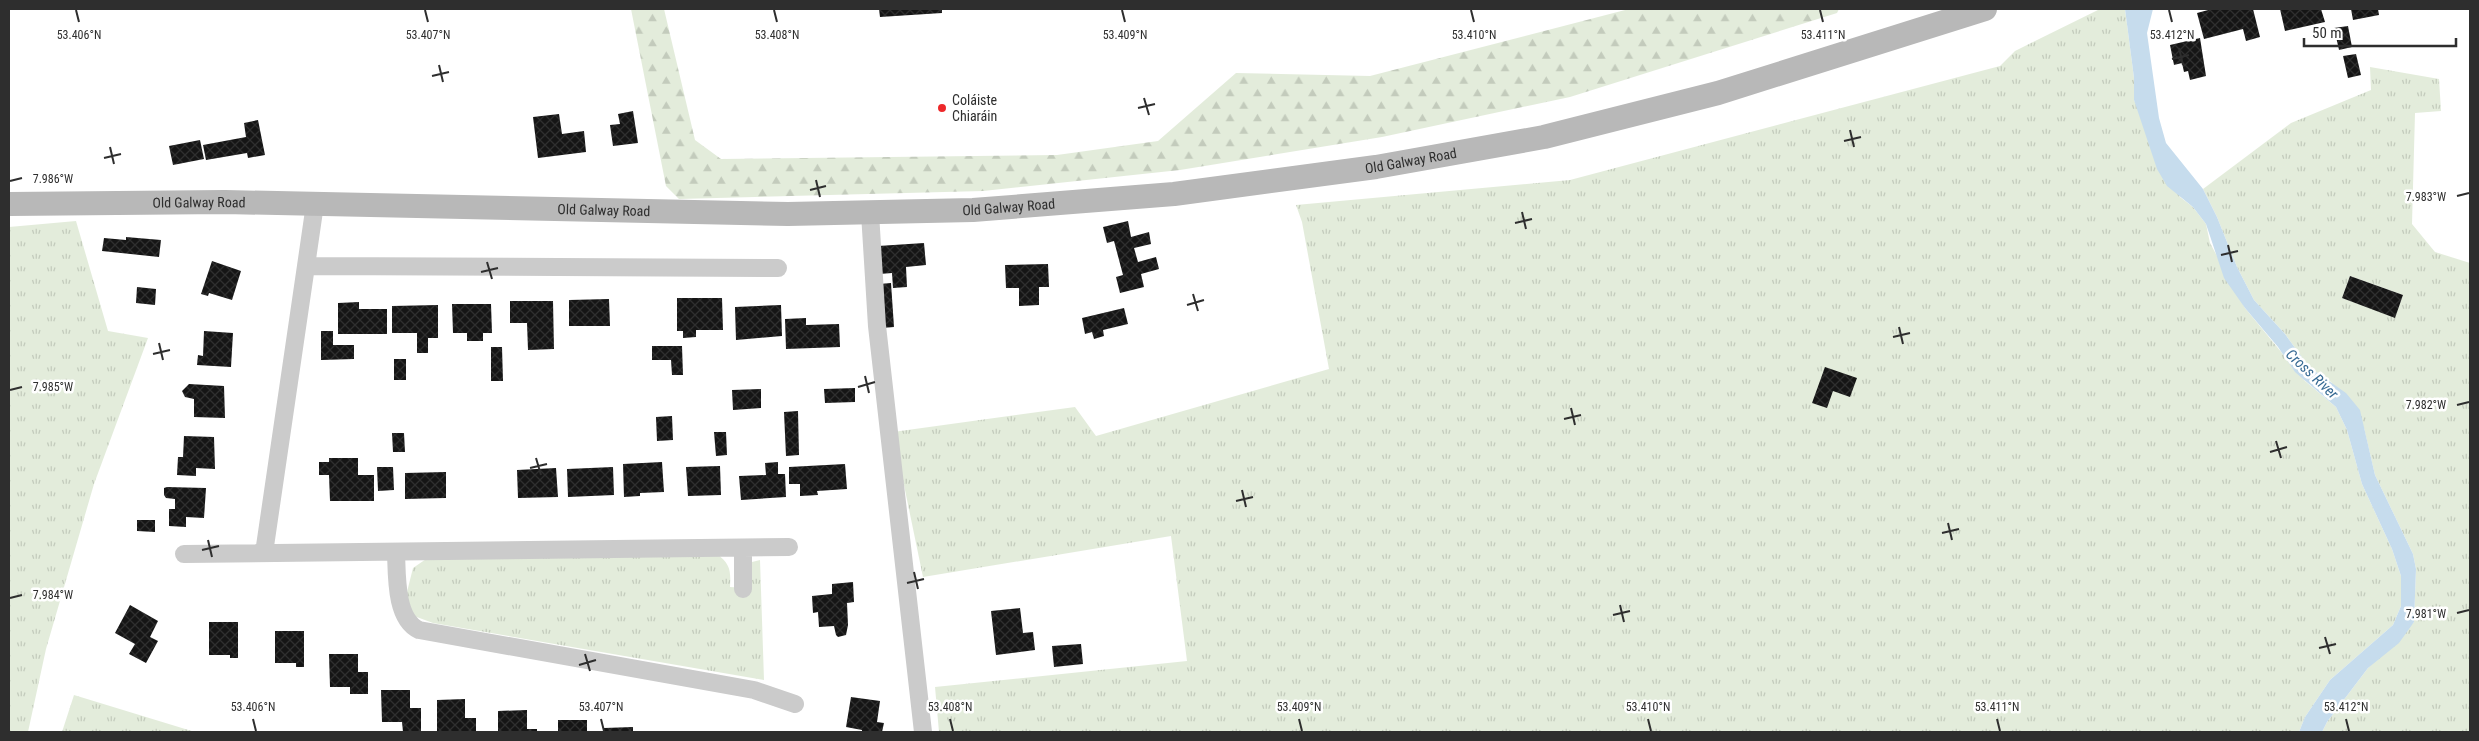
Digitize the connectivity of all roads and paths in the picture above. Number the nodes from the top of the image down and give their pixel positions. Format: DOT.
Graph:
graph roads {
  1 [pos="1985,9"];
  2 [pos="9,204"];
  3 [pos="315,204"];
  4 [pos="870,213"];
  5 [pos="306,266"];
  6 [pos="778,268"];
  7 [pos="789,547"];
  8 [pos="743,548"];
  9 [pos="396,552"];
  10 [pos="264,553"];
  11 [pos="184,554"];
  12 [pos="743,589"];
  13 [pos="795,704"];
  14 [pos="923,732"];
  1 -- 4 [label="main road, Old Galway Road"];
  2 -- 3 [label="main road, Old Galway Road"];
  3 -- 4 [label="main road, Old Galway Road"];
  3 -- 5 [label="street"];
  4 -- 14 [label="street"];
  5 -- 6 [label="street"];
  5 -- 10 [label="street"];
  7 -- 8 [label="street"];
  8 -- 9 [label="street"];
  8 -- 12 [label="street"];
  9 -- 10 [label="street"];
  9 -- 13 [label="street"];
  10 -- 11 [label="street"];
}
